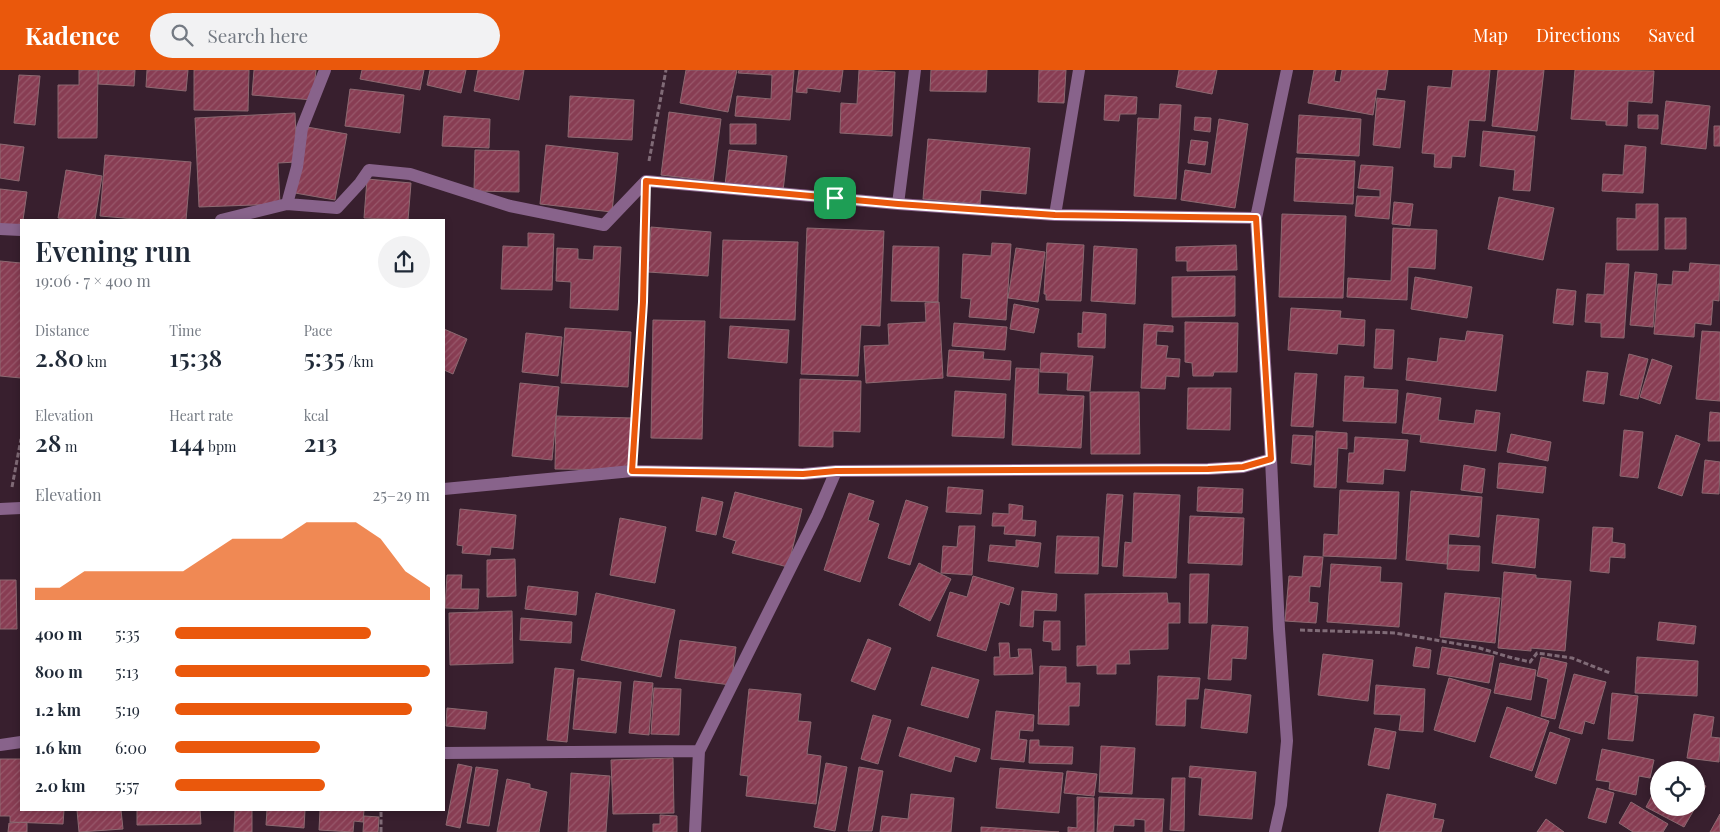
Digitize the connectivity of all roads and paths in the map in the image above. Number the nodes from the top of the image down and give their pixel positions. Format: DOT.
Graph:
graph roads {
  1 [pos="325,70"];
  2 [pos="666,70"];
  3 [pos="915,70"];
  4 [pos="1079,70"];
  5 [pos="1287,70"];
  6 [pos="646,181"];
  7 [pos="287,204"];
  8 [pos="898,204"];
  9 [pos="1055,215"];
  10 [pos="1256,218"];
  11 [pos="225,219"];
  12 [pos="0,229"];
  13 [pos="20,230"];
  14 [pos="20,443"];
  15 [pos="1271,459"];
  16 [pos="632,471"];
  17 [pos="836,471"];
  18 [pos="445,489"];
  19 [pos="20,508"];
  20 [pos="4,509"];
  21 [pos="1279,629"];
  22 [pos="1610,673"];
  23 [pos="20,742"];
  24 [pos="0,745"];
  25 [pos="699,751"];
  26 [pos="445,753"];
  27 [pos="381,811"];
  28 [pos="381,832"];
  29 [pos="695,832"];
  30 [pos="1274,832"];
  1 -- 7 [label="street"];
  2 -- 6 [label="path"];
  3 -- 8 [label="street"];
  4 -- 9 [label="street"];
  5 -- 10 [label="street"];
  6 -- 7 [label="street"];
  6 -- 8 [label="street"];
  6 -- 16 [label="path"];
  7 -- 11 [label="street"];
  8 -- 9 [label="street"];
  9 -- 10 [label="street"];
  10 -- 15 [label="street"];
  12 -- 13 [label="street"];
  14 -- 20 [label="path"];
  15 -- 17 [label="street"];
  15 -- 21 [label="street"];
  16 -- 17 [label="street"];
  16 -- 18 [label="street"];
  17 -- 25 [label="street"];
  19 -- 20 [label="street"];
  21 -- 22 [label="path"];
  21 -- 30 [label="street"];
  23 -- 24 [label="street"];
  25 -- 26 [label="street"];
  25 -- 29 [label="street"];
  27 -- 28 [label="path"];
}
